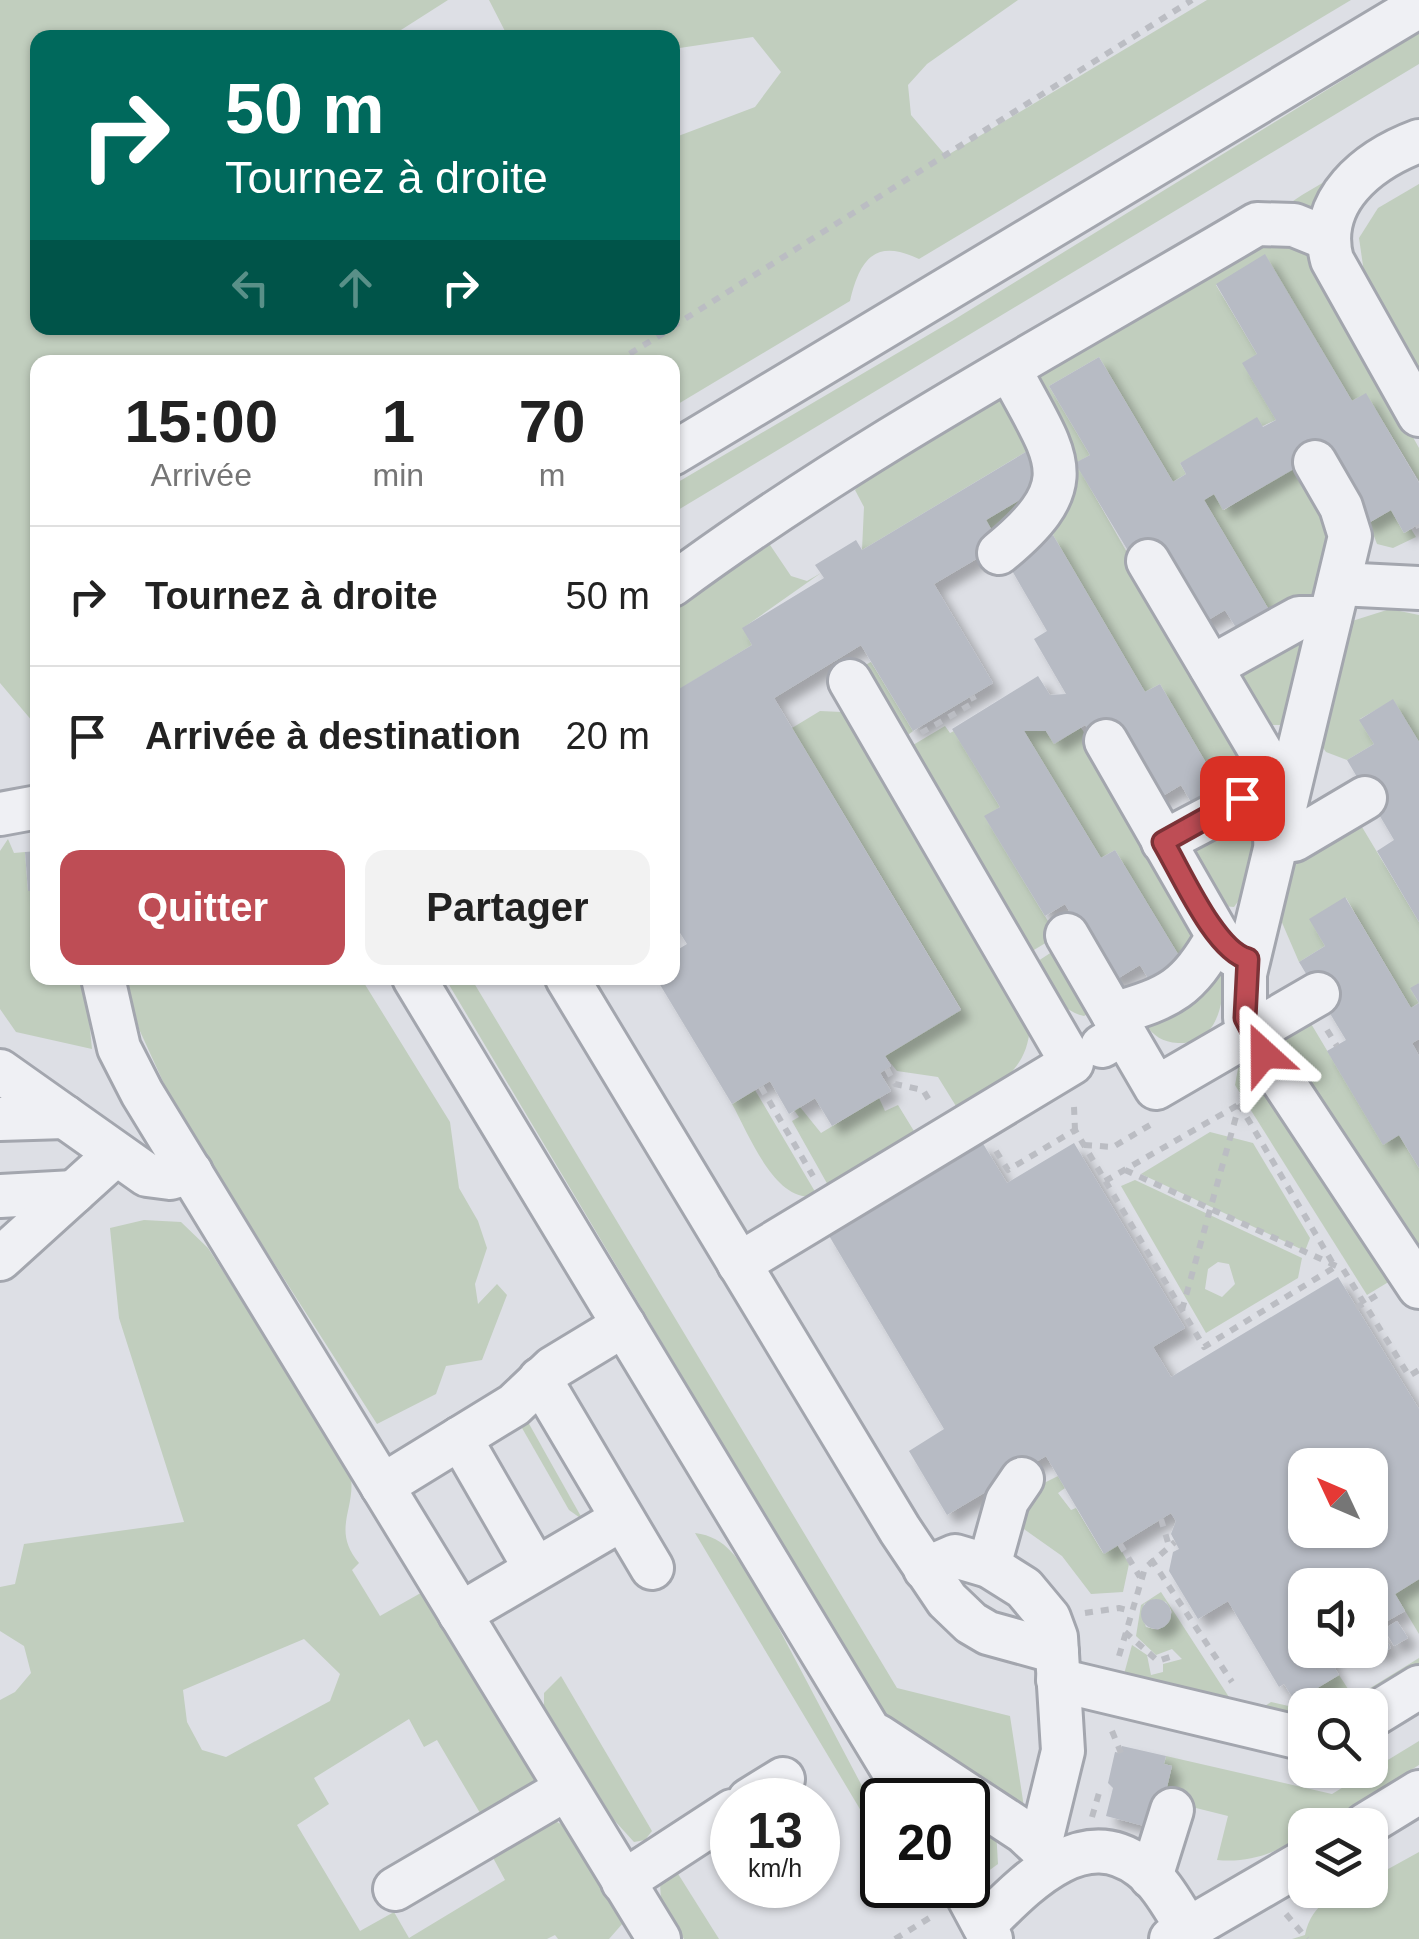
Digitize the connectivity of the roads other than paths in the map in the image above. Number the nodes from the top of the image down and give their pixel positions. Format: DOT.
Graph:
graph roads {
  1 [pos="1419,6"];
  2 [pos="1419,141"];
  3 [pos="1326,238"];
  4 [pos="1010,370"];
  5 [pos="1419,415"];
  6 [pos="680,449"];
  7 [pos="1315,462"];
  8 [pos="999,552"];
  9 [pos="1148,561"];
  10 [pos="680,579"];
  11 [pos="1419,588"];
  12 [pos="1334,601"];
  13 [pos="1211,667"];
  14 [pos="850,681"];
  15 [pos="1106,741"];
  16 [pos="1280,778"];
  17 [pos="1365,798"];
  18 [pos="30,808"];
  19 [pos="0,814"];
  20 [pos="1276,840"];
  21 [pos="1163,842"];
  22 [pos="1067,935"];
  23 [pos="1233,948"];
  24 [pos="105,985"];
  25 [pos="418,985"];
  26 [pos="570,985"];
  27 [pos="1318,994"];
  28 [pos="1119,1024"];
  29 [pos="1251,1033"];
  30 [pos="1072,1063"];
  31 [pos="0,1070"];
  32 [pos="65,1117"];
  33 [pos="0,1119"];
  34 [pos="116,1154"];
  35 [pos="191,1172"];
  36 [pos="74,1192"];
  37 [pos="0,1196"];
  38 [pos="0,1259"];
  39 [pos="739,1264"];
  40 [pos="1419,1286"];
  41 [pos="624,1325"];
  42 [pos="540,1379"];
  43 [pos="460,1438"];
  44 [pos="1022,1479"];
  45 [pos="382,1486"];
  46 [pos="622,1518"];
  47 [pos="989,1566"];
  48 [pos="535,1568"];
  49 [pos="652,1568"];
  50 [pos="924,1568"];
  51 [pos="460,1614"];
  52 [pos="1058,1666"];
  53 [pos="1419,1687"];
  54 [pos="1388,1707"];
  55 [pos="869,1730"];
  56 [pos="1288,1736"];
  57 [pos="898,1778"];
  58 [pos="566,1789"];
  59 [pos="1419,1792"];
  60 [pos="1172,1810"];
  61 [pos="1388,1811"];
  62 [pos="710,1825"];
  63 [pos="1048,1854"];
  64 [pos="1288,1871"];
  65 [pos="1151,1877"];
  66 [pos="623,1882"];
  67 [pos="395,1889"];
  68 [pos="975,1908"];
  69 [pos="988,1932"];
  70 [pos="1180,1934"];
  71 [pos="651,1936"];
  1 -- 6 [label="lane"];
  2 -- 3 [label="lane"];
  3 -- 4 [label="lane"];
  3 -- 5 [label="lane"];
  4 -- 8 [label="lane"];
  4 -- 10 [label="lane"];
  7 -- 12 [label="lane"];
  9 -- 13 [label="lane"];
  11 -- 12 [label="lane"];
  12 -- 13 [label="lane"];
  12 -- 16 [label="lane"];
  13 -- 16 [label="lane"];
  14 -- 30 [label="lane"];
  15 -- 21 [label="lane"];
  16 -- 20 [label="lane"];
  16 -- 21 [label="lane"];
  17 -- 20 [label="lane"];
  18 -- 19 [label="lane"];
  20 -- 23 [label="lane"];
  21 -- 23 [label="lane"];
  22 -- 28 [label="lane"];
  23 -- 28 [label="lane"];
  23 -- 29 [label="lane"];
  24 -- 35 [label="lane"];
  25 -- 41 [label="lane"];
  26 -- 39 [label="lane"];
  27 -- 29 [label="lane"];
  28 -- 29 [label="lane"];
  28 -- 30 [label="lane"];
  29 -- 40 [label="lane"];
  30 -- 39 [label="lane"];
  31 -- 32 [label="lane"];
  32 -- 33 [label="lane"];
  32 -- 34 [label="lane"];
  34 -- 35 [label="lane"];
  34 -- 36 [label="lane"];
  35 -- 45 [label="lane"];
  36 -- 37 [label="lane"];
  36 -- 38 [label="lane"];
  39 -- 50 [label="lane"];
  41 -- 42 [label="lane"];
  41 -- 55 [label="lane"];
  42 -- 43 [label="lane"];
  42 -- 46 [label="lane"];
  43 -- 45 [label="lane"];
  43 -- 48 [label="lane"];
  44 -- 47 [label="lane"];
  45 -- 51 [label="lane"];
  46 -- 48 [label="lane"];
  46 -- 49 [label="lane"];
  47 -- 50 [label="lane"];
  47 -- 52 [label="lane"];
  48 -- 51 [label="lane"];
  50 -- 52 [label="lane"];
  51 -- 58 [label="lane"];
  52 -- 56 [label="lane"];
  52 -- 63 [label="lane"];
  53 -- 54 [label="lane"];
  55 -- 57 [label="lane"];
  55 -- 63 [label="lane"];
  58 -- 66 [label="lane"];
  58 -- 67 [label="lane"];
  59 -- 61 [label="lane"];
  60 -- 65 [label="lane"];
  62 -- 66 [label="lane"];
  63 -- 65 [label="lane"];
  63 -- 69 [label="lane"];
  64 -- 70 [label="lane"];
  65 -- 70 [label="lane"];
  66 -- 71 [label="lane"];
  68 -- 69 [label="lane"];
}
